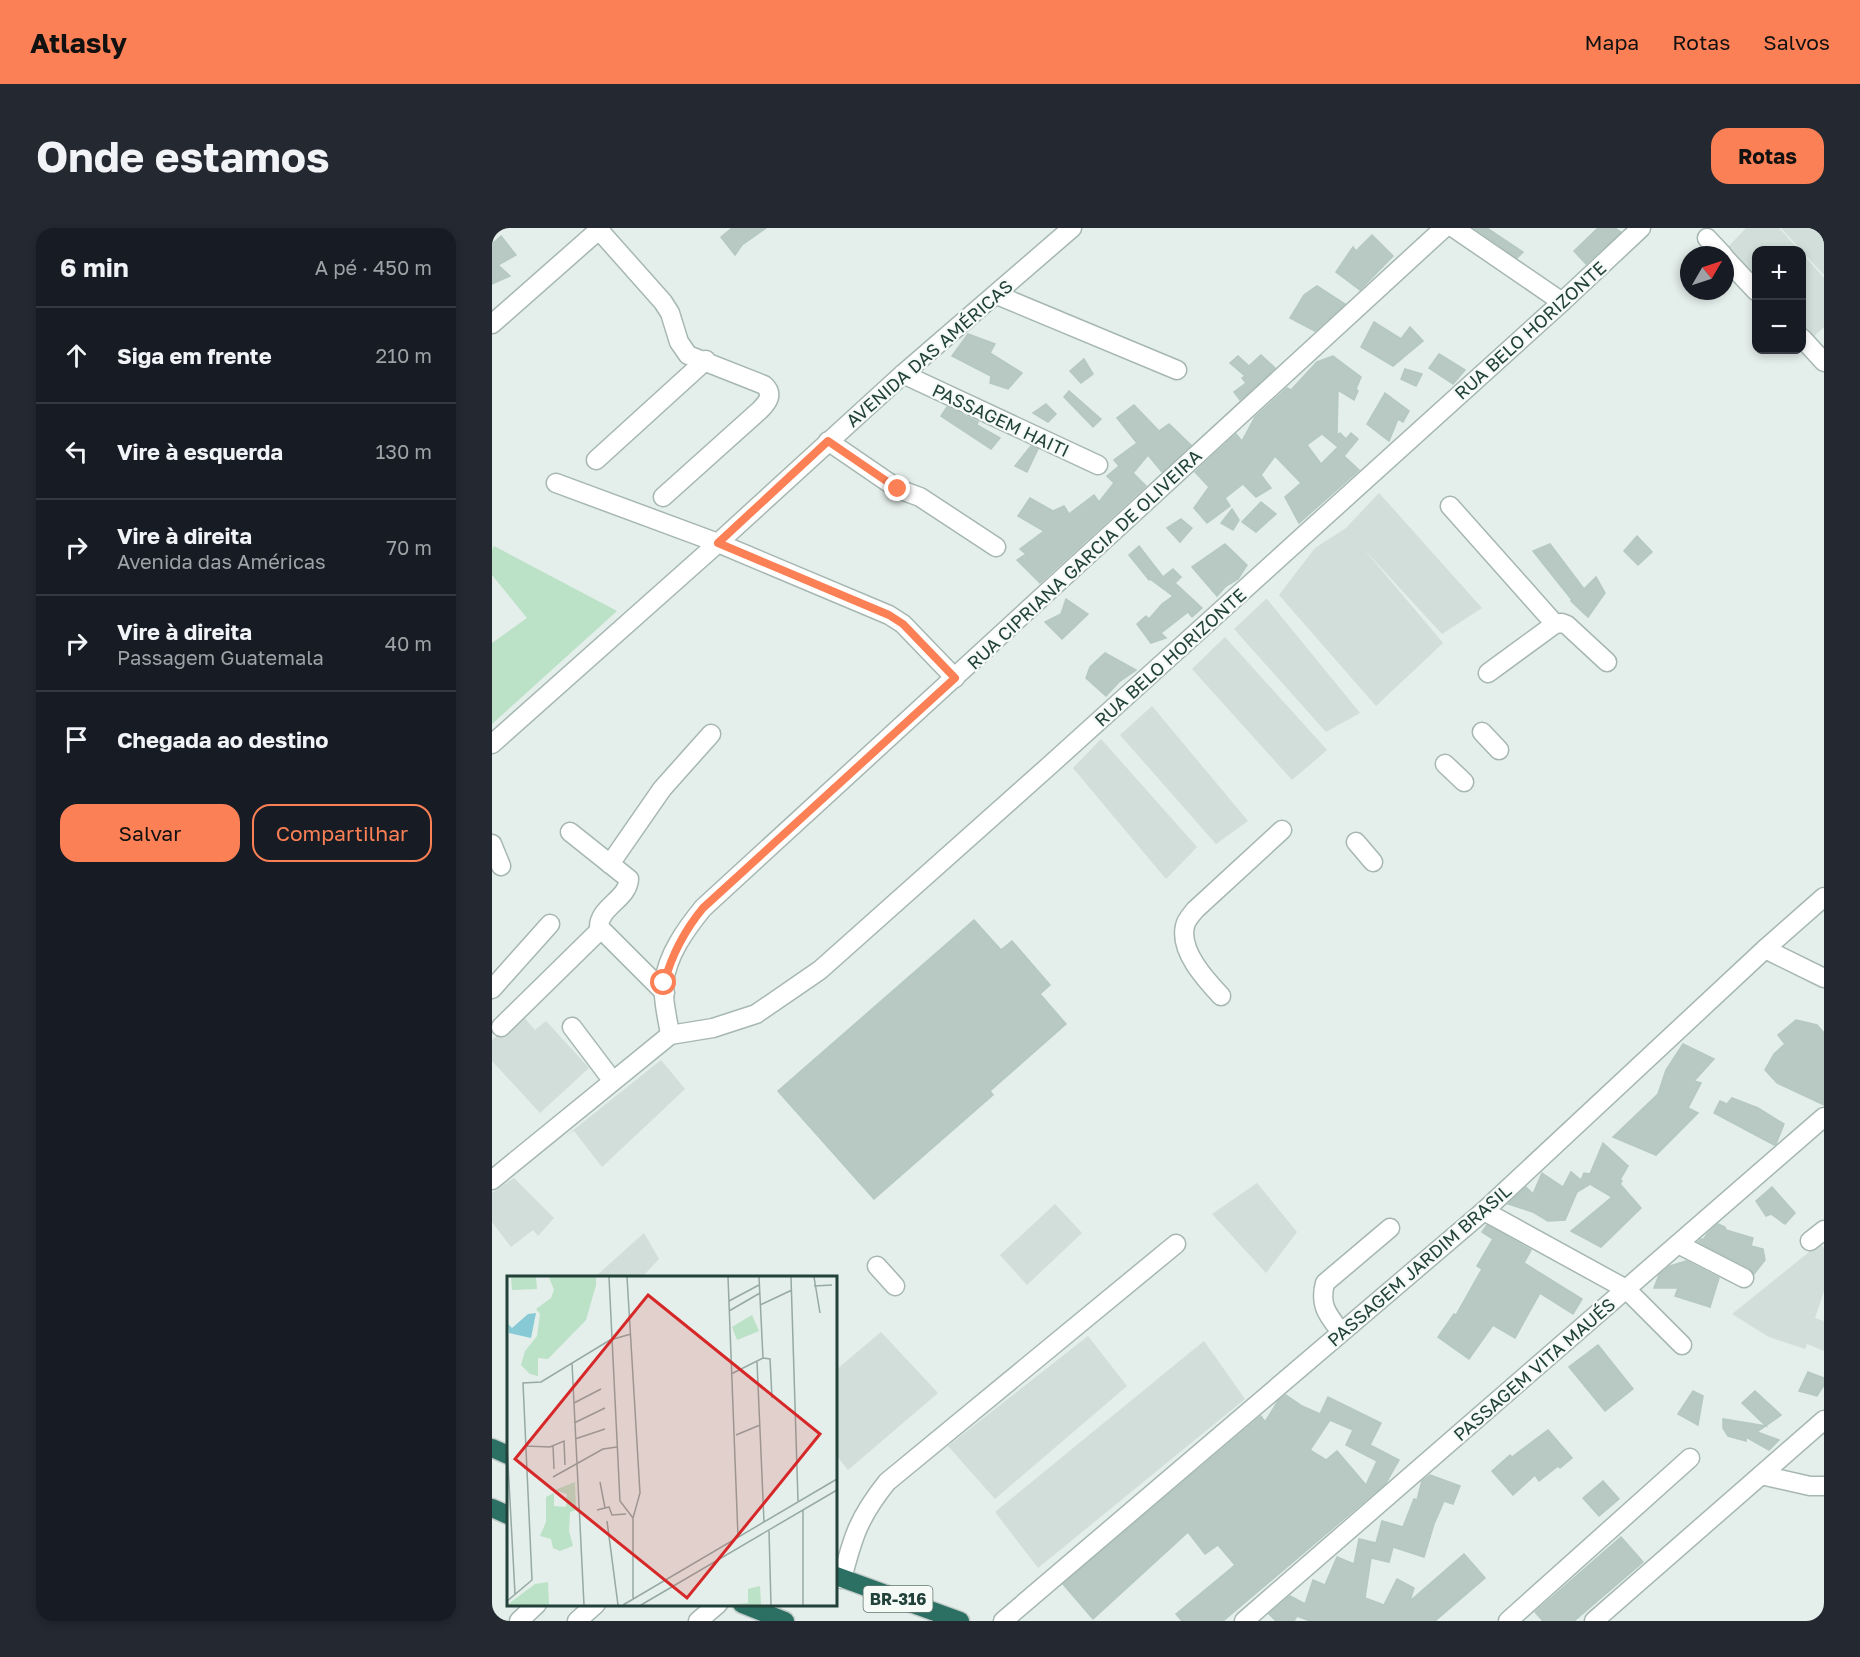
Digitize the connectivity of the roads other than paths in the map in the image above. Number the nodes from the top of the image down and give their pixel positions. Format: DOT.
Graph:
graph roads {
  1 [pos="1072,228"];
  2 [pos="1444,228"];
  3 [pos="1454,228"];
  4 [pos="1641,228"];
  5 [pos="599,229"];
  6 [pos="1707,238"];
  7 [pos="1715,246"];
  8 [pos="1734,267"];
  9 [pos="1752,287"];
  10 [pos="997,295"];
  11 [pos="1562,302"];
  12 [pos="492,324"];
  13 [pos="1806,342"];
  14 [pos="706,360"];
  15 [pos="1824,362"];
  16 [pos="1177,370"];
  17 [pos="903,374"];
  18 [pos="828,441"];
  19 [pos="596,460"];
  20 [pos="1098,465"];
  21 [pos="556,483"];
  22 [pos="663,497"];
  23 [pos="1450,506"];
  24 [pos="718,543"];
  25 [pos="996,547"];
  26 [pos="1555,624"];
  27 [pos="1607,662"];
  28 [pos="1488,673"];
  29 [pos="955,678"];
  30 [pos="1482,732"];
  31 [pos="711,734"];
  32 [pos="492,744"];
  33 [pos="1499,750"];
  34 [pos="1445,764"];
  35 [pos="1464,782"];
  36 [pos="1282,830"];
  37 [pos="570,832"];
  38 [pos="1356,842"];
  39 [pos="492,844"];
  40 [pos="1373,862"];
  41 [pos="610,864"];
  42 [pos="501,866"];
  43 [pos="1824,897"];
  44 [pos="550,924"];
  45 [pos="601,929"];
  46 [pos="1766,949"];
  47 [pos="1824,978"];
  48 [pos="492,989"];
  49 [pos="665,993"];
  50 [pos="1221,996"];
  51 [pos="501,1027"];
  52 [pos="572,1027"];
  53 [pos="670,1035"];
  54 [pos="612,1080"];
  55 [pos="1824,1117"];
  56 [pos="492,1180"];
  57 [pos="1484,1211"];
  58 [pos="1389,1228"];
  59 [pos="1176,1244"];
  60 [pos="1678,1244"];
  61 [pos="877,1266"];
  62 [pos="1744,1278"];
  63 [pos="895,1286"];
  64 [pos="1626,1289"];
  65 [pos="1341,1332"];
  66 [pos="1682,1345"];
  67 [pos="1824,1420"];
  68 [pos="492,1448"];
  69 [pos="507,1455"];
  70 [pos="1690,1458"];
  71 [pos="1761,1475"];
  72 [pos="1824,1486"];
  73 [pos="492,1508"];
  74 [pos="507,1515"];
  75 [pos="838,1578"];
  76 [pos="536,1606"];
  77 [pos="595,1606"];
  78 [pos="745,1606"];
  79 [pos="519,1621"];
  80 [pos="577,1621"];
  81 [pos="785,1621"];
  82 [pos="960,1621"];
  83 [pos="1004,1621"];
  84 [pos="1244,1621"];
  85 [pos="1508,1621"];
  86 [pos="1594,1621"];
  1 -- 10 [label="street, AVENIDA DAS AMÉRICAS"];
  2 -- 29 [label="street, RUA CIPRIANA GARCIA DE OLIVEIRA"];
  3 -- 11 [label="street"];
  4 -- 11 [label="street, RUA BELO HORIZONTE"];
  5 -- 12 [label="street"];
  5 -- 14 [label="street"];
  6 -- 7 [label="street"];
  8 -- 9 [label="street"];
  10 -- 16 [label="street"];
  10 -- 17 [label="street, AVENIDA DAS AMÉRICAS"];
  11 -- 53 [label="street, RUA BELO HORIZONTE"];
  13 -- 15 [label="street"];
  14 -- 19 [label="street"];
  14 -- 22 [label="street"];
  17 -- 18 [label="street, AVENIDA DAS AMÉRICAS"];
  17 -- 20 [label="street, PASSAGEM HAITI"];
  18 -- 24 [label="street, AVENIDA DAS AMÉRICAS"];
  18 -- 25 [label="street"];
  21 -- 24 [label="street"];
  23 -- 26 [label="street"];
  24 -- 29 [label="street"];
  24 -- 32 [label="street, AVENIDA DAS AMÉRICAS"];
  26 -- 27 [label="street"];
  26 -- 28 [label="street"];
  29 -- 49 [label="street, RUA CIPRIANA GARCIA DE OLIVEIRA"];
  30 -- 33 [label="street"];
  31 -- 41 [label="street"];
  34 -- 35 [label="street"];
  36 -- 50 [label="street"];
  37 -- 41 [label="street"];
  38 -- 40 [label="street"];
  39 -- 42 [label="street"];
  41 -- 45 [label="street"];
  43 -- 46 [label="street, PASSAGEM JARDIM BRASIL"];
  44 -- 48 [label="street"];
  45 -- 49 [label="street"];
  45 -- 51 [label="street"];
  46 -- 47 [label="street"];
  46 -- 57 [label="street, PASSAGEM JARDIM BRASIL"];
  49 -- 53 [label="street, RUA CIPRIANA GARCIA DE OLIVEIRA"];
  52 -- 54 [label="street"];
  53 -- 54 [label="street"];
  54 -- 56 [label="street"];
  55 -- 60 [label="street, PASSAGEM VITA MAUÉS"];
  57 -- 64 [label="street"];
  57 -- 65 [label="street, PASSAGEM JARDIM BRASIL"];
  58 -- 65 [label="street"];
  59 -- 75 [label="street"];
  60 -- 62 [label="street"];
  60 -- 64 [label="street, PASSAGEM VITA MAUÉS"];
  61 -- 63 [label="street"];
  64 -- 66 [label="street"];
  64 -- 84 [label="street, PASSAGEM VITA MAUÉS"];
  65 -- 83 [label="street, PASSAGEM JARDIM BRASIL"];
  67 -- 71 [label="street"];
  68 -- 69 [label="highway"];
  70 -- 85 [label="street"];
  71 -- 72 [label="street"];
  71 -- 86 [label="street"];
  73 -- 74 [label="highway"];
  75 -- 82 [label="highway, BR-316"];
  76 -- 79 [label="street"];
  77 -- 80 [label="street"];
  78 -- 81 [label="highway"];
}
